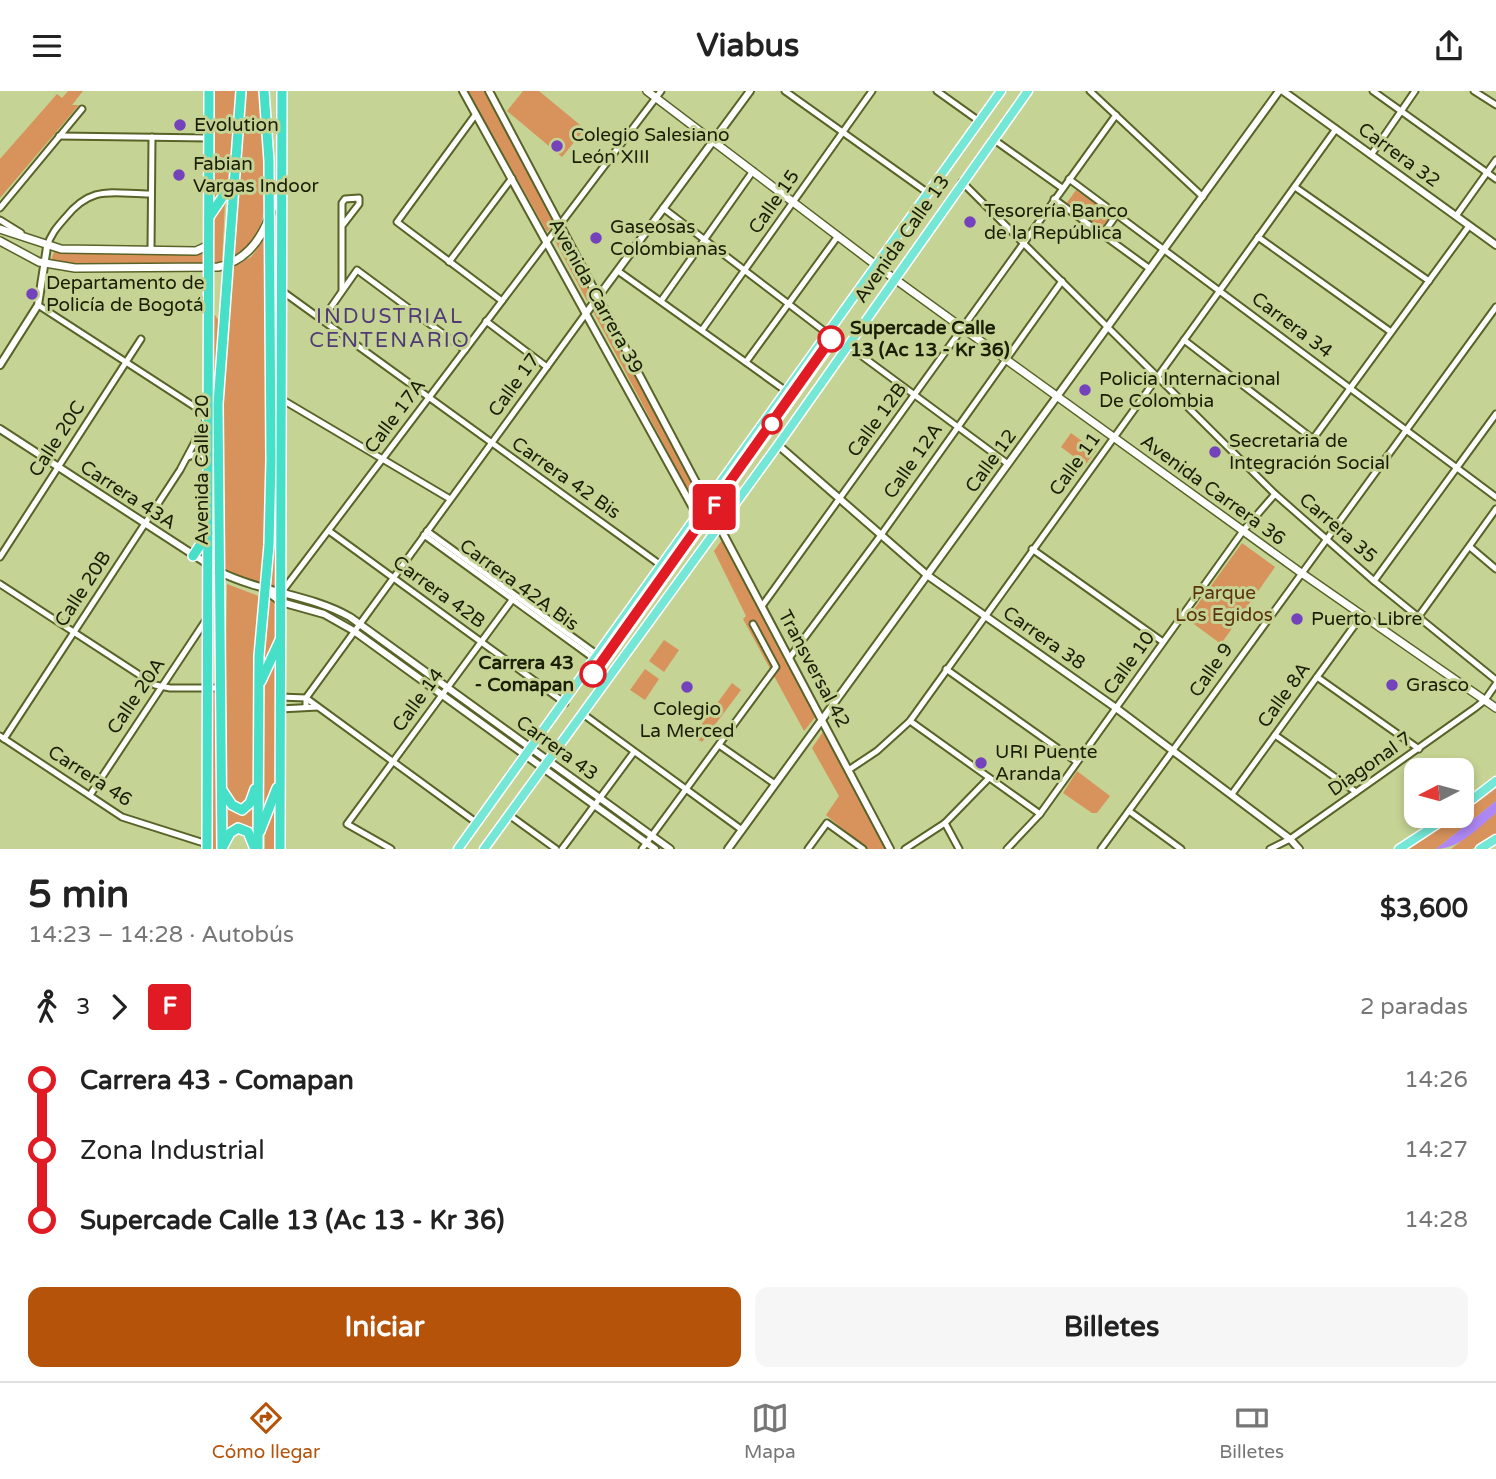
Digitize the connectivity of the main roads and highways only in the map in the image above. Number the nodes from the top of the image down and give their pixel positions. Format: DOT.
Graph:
graph roads {
  1 [pos="209,91"];
  2 [pos="241,91"];
  3 [pos="264,91"];
  4 [pos="282,91"];
  5 [pos="648,91"];
  6 [pos="1001,91"];
  7 [pos="1028,91"];
  8 [pos="659,94"];
  9 [pos="268,146"];
  10 [pos="234,178"];
  11 [pos="281,180"];
  12 [pos="209,217"];
  13 [pos="269,218"];
  14 [pos="0,229"];
  15 [pos="2,243"];
  16 [pos="209,245"];
  17 [pos="282,246"];
  18 [pos="269,256"];
  19 [pos="876,265"];
  20 [pos="226,266"];
  21 [pos="209,269"];
  22 [pos="894,278"];
  23 [pos="223,312"];
  24 [pos="209,313"];
  25 [pos="214,416"];
  26 [pos="271,460"];
  27 [pos="281,469"];
  28 [pos="209,531"];
  29 [pos="193,556"];
  30 [pos="220,582"];
  31 [pos="209,593"];
  32 [pos="281,636"];
  33 [pos="209,652"];
  34 [pos="220,683"];
  35 [pos="259,686"];
  36 [pos="1496,708"];
  37 [pos="258,778"];
  38 [pos="1496,781"];
  39 [pos="280,782"];
  40 [pos="221,788"];
  41 [pos="1474,798"];
  42 [pos="1431,828"];
  43 [pos="258,836"];
  44 [pos="1496,839"];
  45 [pos="207,847"];
  46 [pos="222,849"];
  47 [pos="256,849"];
  48 [pos="279,849"];
  49 [pos="458,849"];
  50 [pos="484,849"];
  51 [pos="1399,849"];
  52 [pos="1480,849"];
  1 -- 12 [label="highway, Avenida Calle 20"];
  2 -- 10 [label="highway, Avenida Calle 20"];
  3 -- 9 [label="highway"];
  4 -- 11 [label="highway"];
  5 -- 8 [label="main road, Avenida Carrera 36"];
  6 -- 19 [label="main road, Avenida Calle 13"];
  7 -- 22 [label="main road, Avenida Calle 13"];
  8 -- 19 [label="main road, Avenida Carrera 36"];
  9 -- 11 [label="highway"];
  9 -- 13 [label="highway"];
  10 -- 12 [label="highway"];
  10 -- 20 [label="highway, Avenida Calle 20"];
  11 -- 13 [label="main road"];
  11 -- 17 [label="highway"];
  12 -- 16 [label="highway, Avenida Calle 20"];
  13 -- 18 [label="highway"];
  13 -- 20 [label="main road"];
  14 -- 16 [label="main road"];
  15 -- 21 [label="main road"];
  16 -- 21 [label="highway, Avenida Calle 20"];
  17 -- 18 [label="highway"];
  17 -- 27 [label="highway"];
  18 -- 26 [label="highway"];
  19 -- 22 [label="main road, Avenida Carrera 36"];
  19 -- 49 [label="main road, Avenida Calle 13"];
  20 -- 21 [label="main road"];
  20 -- 23 [label="highway, Avenida Calle 20"];
  21 -- 24 [label="highway, Avenida Calle 20"];
  22 -- 36 [label="main road, Avenida Carrera 36"];
  22 -- 50 [label="main road, Avenida Calle 13"];
  23 -- 24 [label="highway"];
  23 -- 25 [label="highway, Avenida Calle 20"];
  24 -- 25 [label="highway, Avenida Calle 20"];
  25 -- 28 [label="highway, Avenida Calle 20"];
  25 -- 30 [label="highway, Avenida Calle 20"];
  26 -- 27 [label="highway"];
  26 -- 35 [label="highway"];
  27 -- 32 [label="highway"];
  28 -- 29 [label="highway"];
  28 -- 31 [label="highway, Avenida Calle 20"];
  30 -- 31 [label="highway"];
  30 -- 34 [label="highway, Avenida Calle 20"];
  31 -- 33 [label="highway, Avenida Calle 20"];
  32 -- 35 [label="highway"];
  32 -- 39 [label="highway"];
  33 -- 34 [label="highway"];
  33 -- 45 [label="highway, Avenida Calle 20"];
  34 -- 40 [label="highway, Avenida Calle 20"];
  35 -- 37 [label="highway"];
  37 -- 40 [label="highway"];
  37 -- 43 [label="highway"];
  38 -- 41 [label="main road"];
  39 -- 43 [label="highway"];
  39 -- 48 [label="highway"];
  40 -- 46 [label="highway, Avenida Calle 20"];
  42 -- 51 [label="main road"];
  43 -- 47 [label="highway"];
  44 -- 52 [label="main road"];
  46 -- 47 [label="highway"];
}
